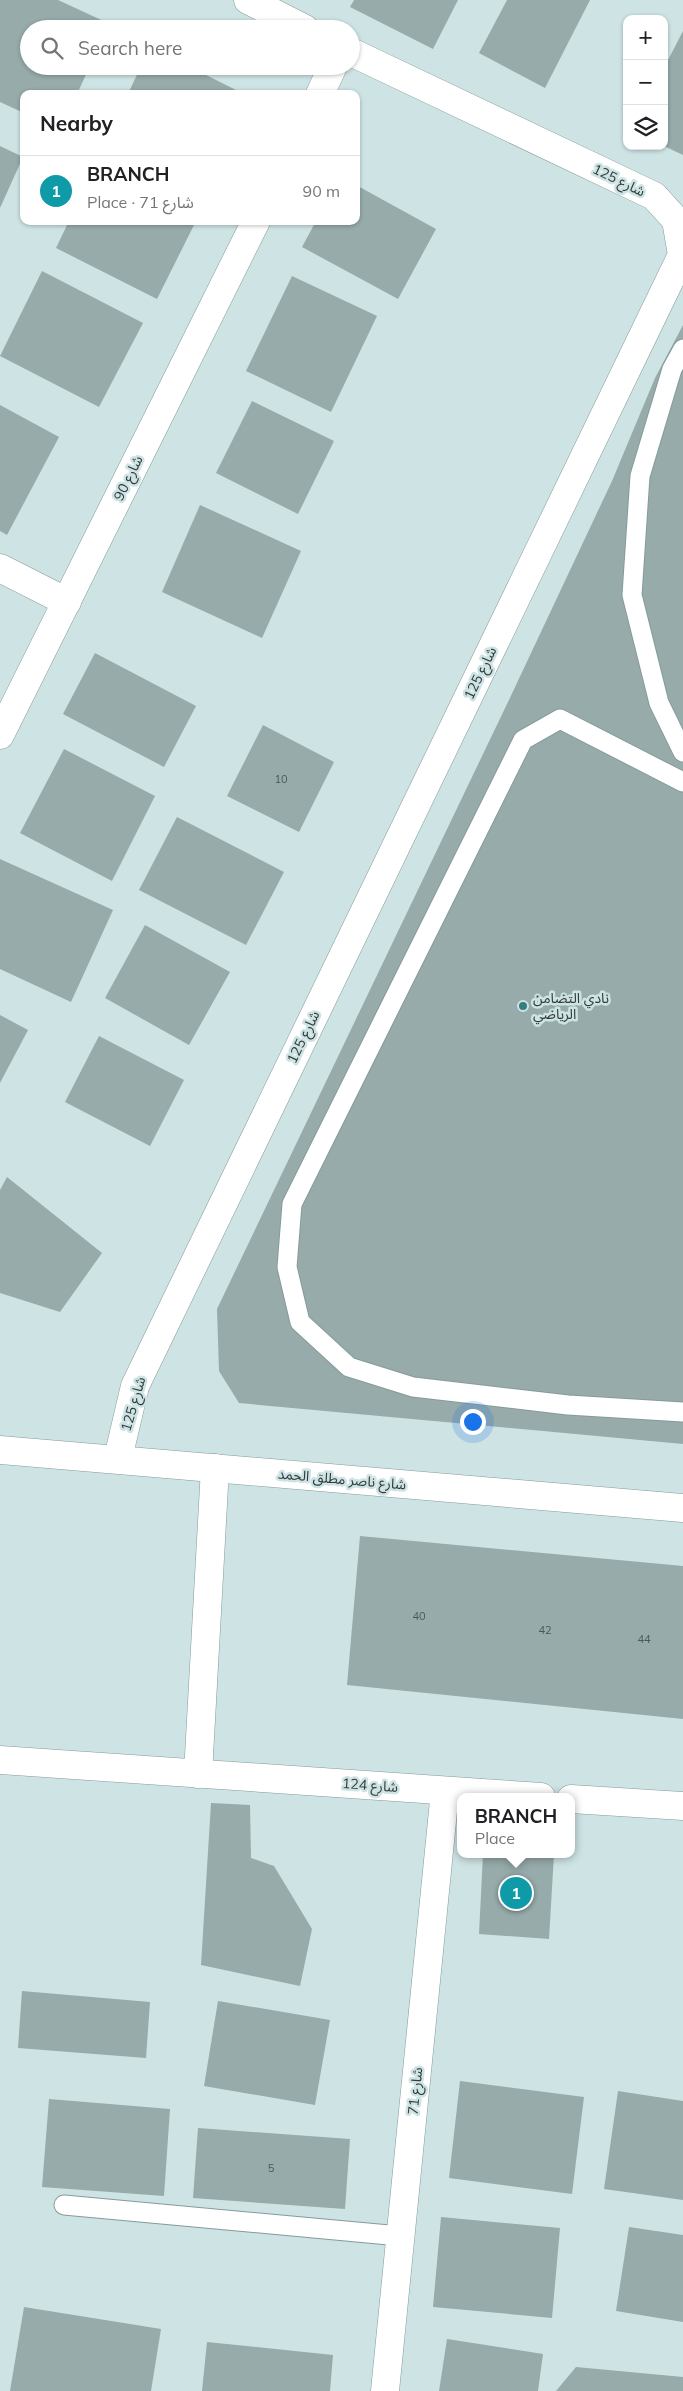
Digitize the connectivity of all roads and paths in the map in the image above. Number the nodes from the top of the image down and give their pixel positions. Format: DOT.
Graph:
graph roads {
  1 [pos="248,0"];
  2 [pos="287,20"];
  3 [pos="360,56"];
  4 [pos="330,75"];
  5 [pos="322,90"];
  6 [pos="254,225"];
  7 [pos="683,348"];
  8 [pos="0,568"];
  9 [pos="67,602"];
  10 [pos="0,735"];
  11 [pos="683,752"];
  12 [pos="683,782"];
  13 [pos="683,1412"];
  14 [pos="0,1450"];
  15 [pos="118,1458"];
  16 [pos="215,1468"];
  17 [pos="683,1508"];
  18 [pos="0,1760"];
  19 [pos="198,1774"];
  20 [pos="445,1791"];
  21 [pos="477,1793"];
  22 [pos="575,1799"];
  23 [pos="683,1806"];
  24 [pos="64,2205"];
  25 [pos="400,2236"];
  26 [pos="385,2391"];
  1 -- 2 [label="street"];
  3 -- 15 [label="street, شارع 125"];
  4 -- 5 [label="street"];
  6 -- 9 [label="street, شارع 90"];
  7 -- 11 [label="lane"];
  8 -- 9 [label="street"];
  9 -- 10 [label="street, شارع 90"];
  12 -- 13 [label="lane"];
  14 -- 15 [label="street, شارع ناصر مطلق الحمد"];
  15 -- 16 [label="street, شارع ناصر مطلق الحمد"];
  16 -- 17 [label="street, شارع ناصر مطلق الحمد"];
  16 -- 19 [label="street"];
  18 -- 19 [label="street, شارع 124"];
  19 -- 20 [label="street, شارع 124"];
  20 -- 21 [label="street, شارع 124"];
  20 -- 25 [label="street, شارع 71"];
  22 -- 23 [label="street"];
  24 -- 25 [label="lane"];
  25 -- 26 [label="street, شارع 71"];
}
